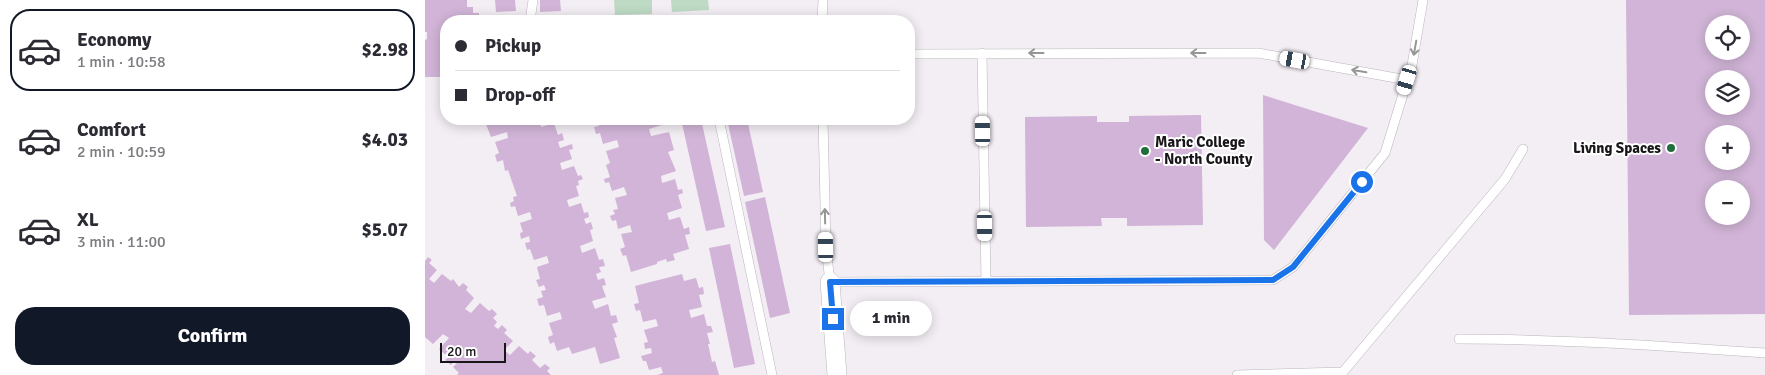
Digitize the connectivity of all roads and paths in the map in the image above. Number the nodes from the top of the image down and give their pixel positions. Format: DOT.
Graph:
graph roads {
  1 [pos="533,0"];
  2 [pos="823,0"];
  3 [pos="1423,0"];
  4 [pos="531,15"];
  5 [pos="822,15"];
  6 [pos="982,53"];
  7 [pos="915,54"];
  8 [pos="1407,80"];
  9 [pos="720,125"];
  10 [pos="823,125"];
  11 [pos="1523,149"];
  12 [pos="830,282"];
  13 [pos="986,282"];
  14 [pos="1459,339"];
  15 [pos="1765,354"];
  16 [pos="772,375"];
  17 [pos="837,375"];
  18 [pos="1237,375"];
  1 -- 4 [label="lane"];
  2 -- 5 [label="lane"];
  3 -- 8 [label="lane, one-way"];
  6 -- 7 [label="lane"];
  8 -- 6 [label="lane, one-way"];
  6 -- 13 [label="lane"];
  8 -- 13 [label="lane"];
  9 -- 16 [label="lane"];
  12 -- 10 [label="lane, one-way"];
  11 -- 18 [label="lane"];
  12 -- 13 [label="lane"];
  12 -- 17 [label="street"];
  14 -- 15 [label="lane"];
}
